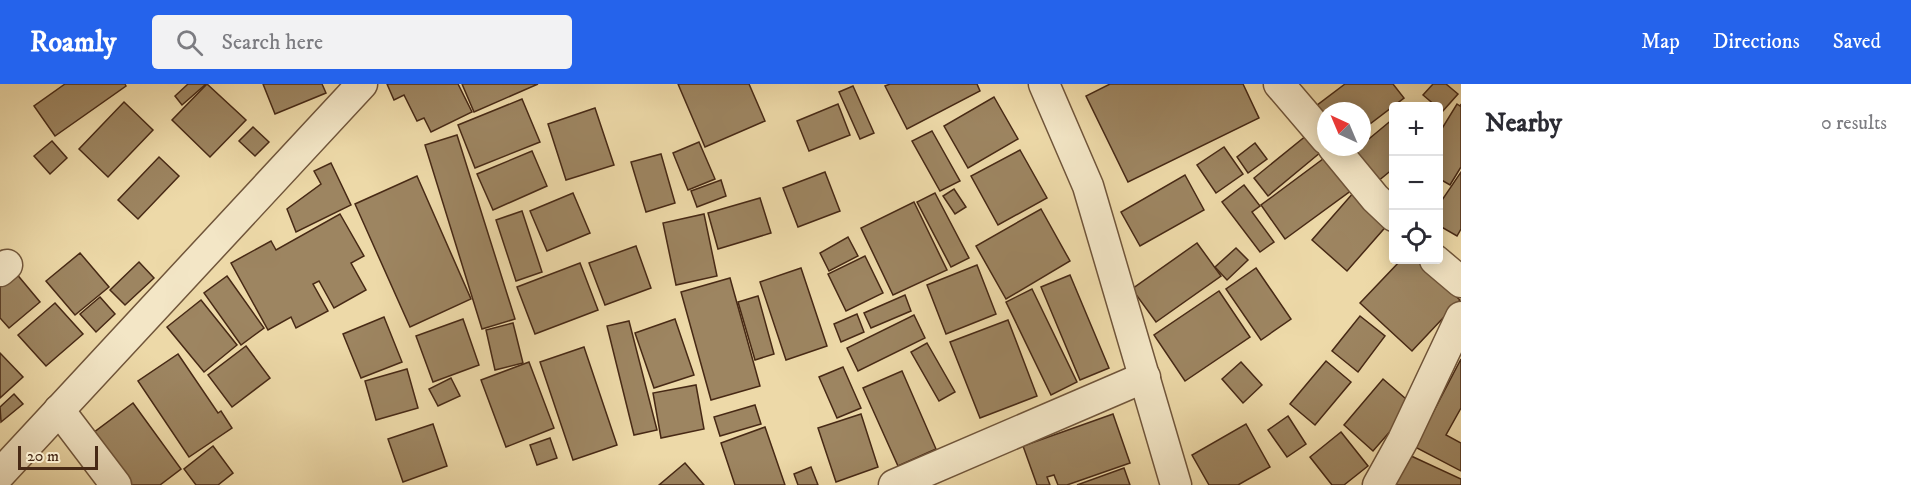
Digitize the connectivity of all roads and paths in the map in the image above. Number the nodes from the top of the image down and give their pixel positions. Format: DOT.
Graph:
graph roads {
  1 [pos="362,84"];
  2 [pos="1279,84"];
  3 [pos="1055,88"];
  4 [pos="1317,128"];
  5 [pos="1340,156"];
  6 [pos="1389,211"];
  7 [pos="1440,264"];
  8 [pos="1461,282"];
  9 [pos="1461,317"];
  10 [pos="1145,376"];
  11 [pos="59,410"];
  12 [pos="0,474"];
  13 [pos="116,485"];
  14 [pos="894,485"];
  15 [pos="1176,485"];
  16 [pos="1378,485"];
  1 -- 11 [label="street"];
  2 -- 4 [label="street"];
  3 -- 10 [label="street"];
  5 -- 6 [label="street"];
  7 -- 8 [label="street"];
  9 -- 16 [label="street"];
  10 -- 14 [label="street"];
  10 -- 15 [label="street"];
  11 -- 12 [label="street"];
  11 -- 13 [label="street"];
}
